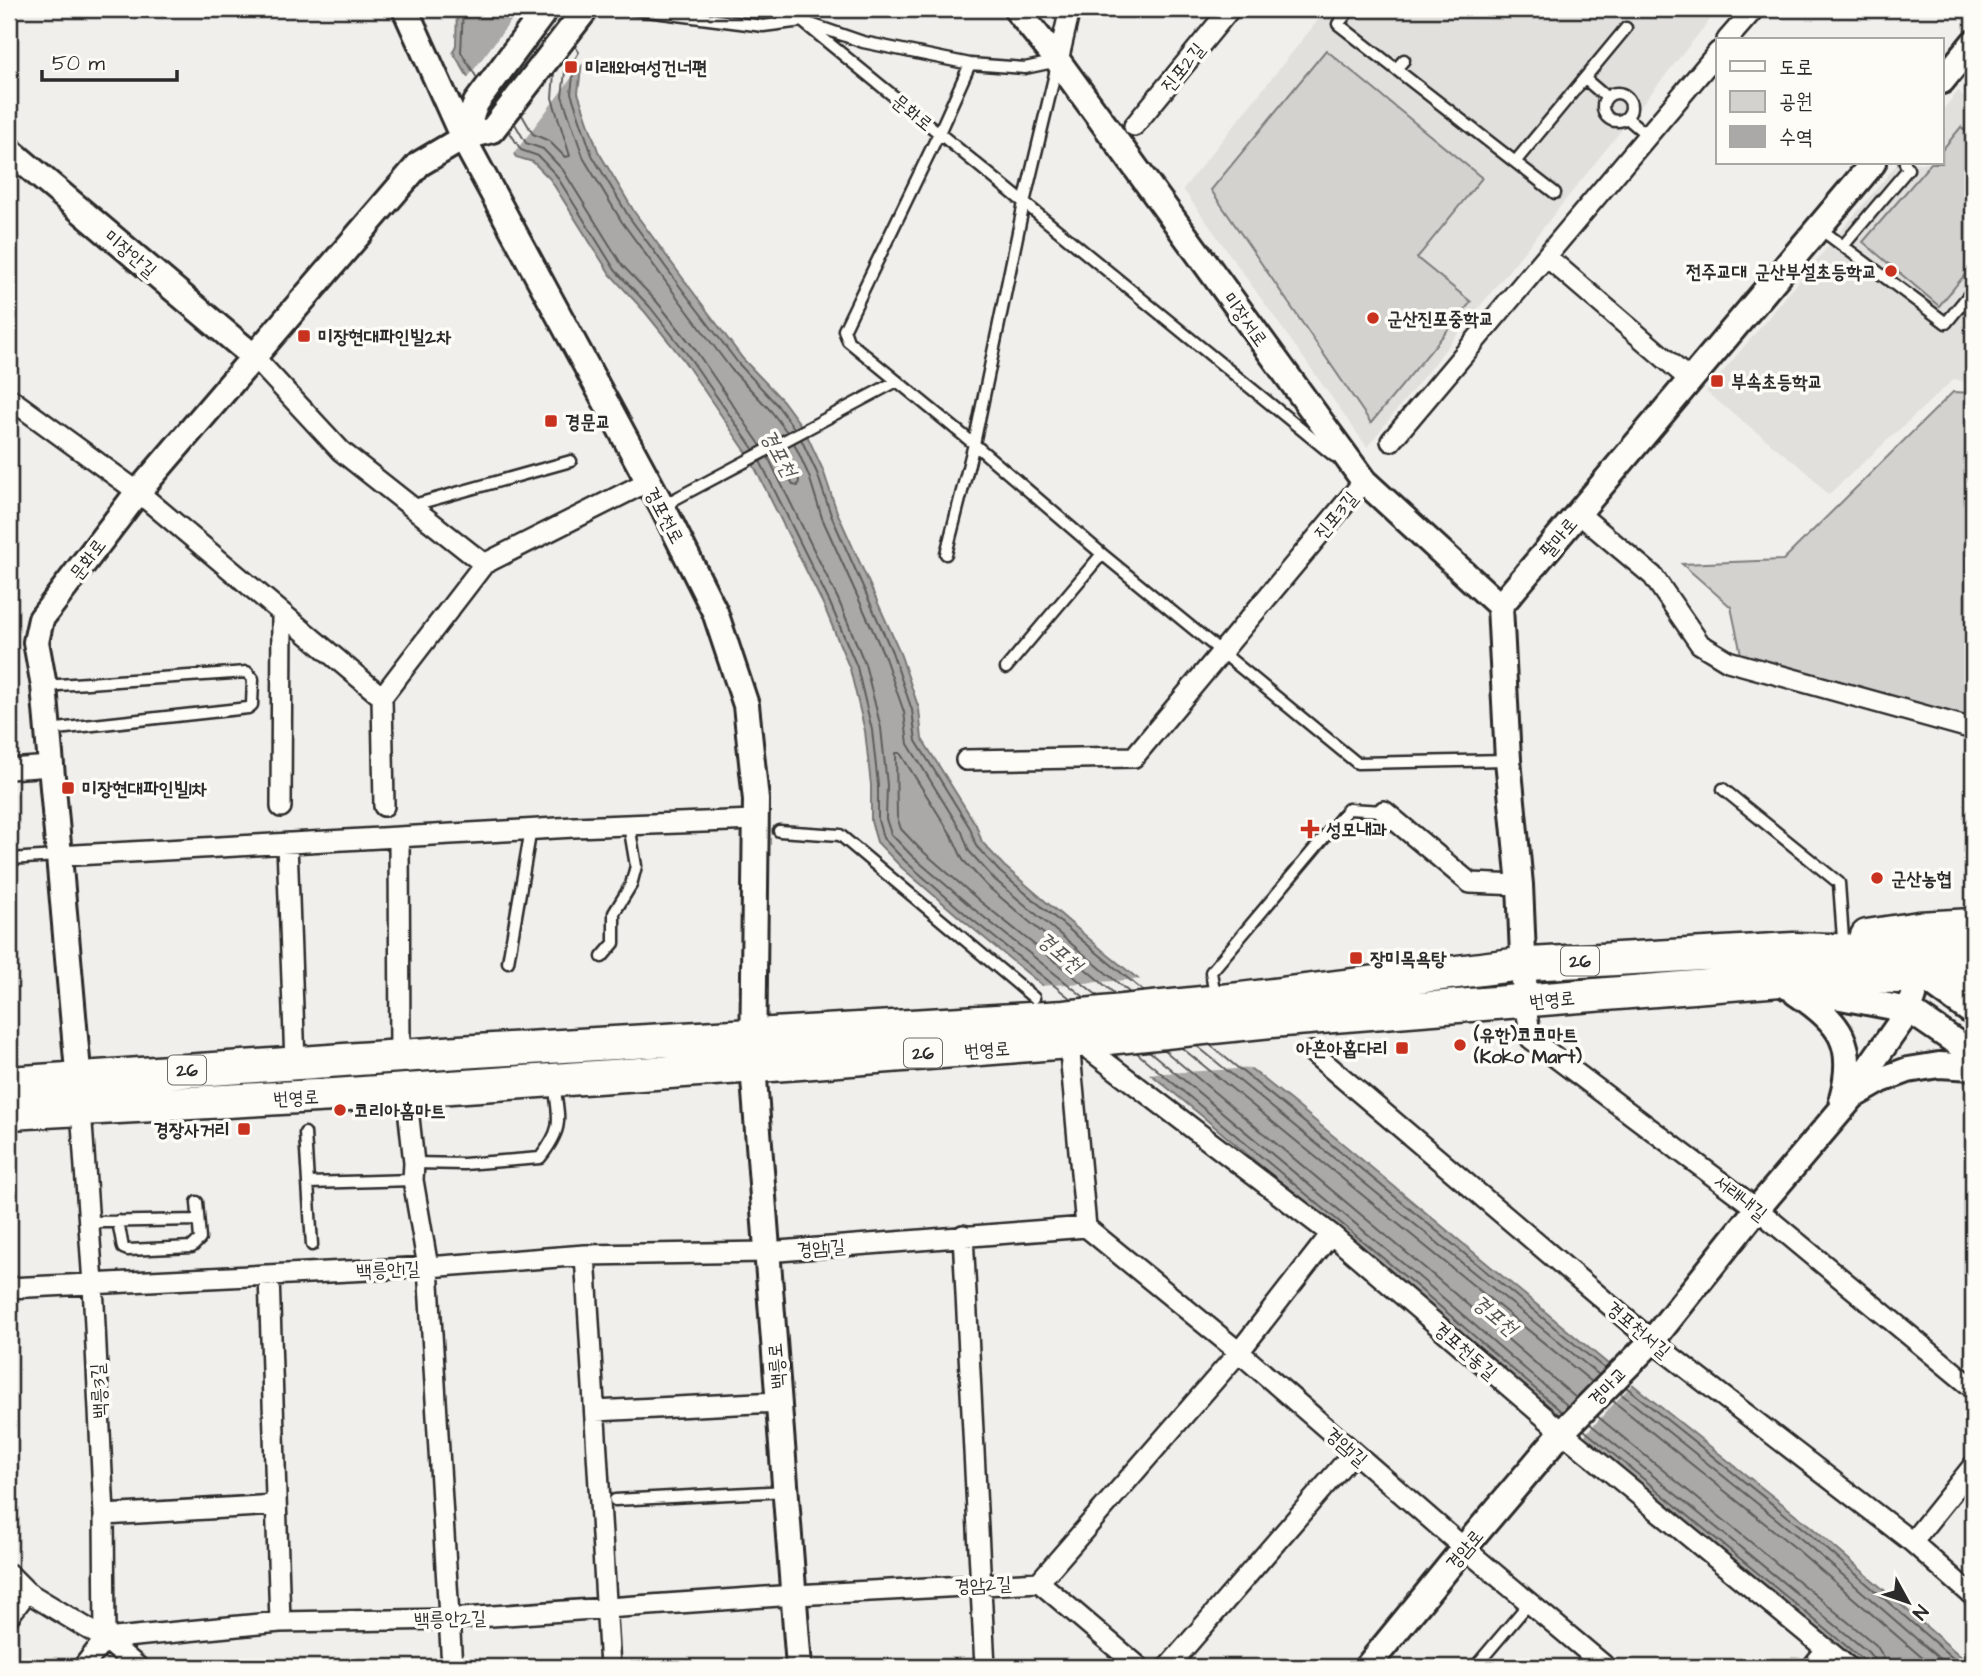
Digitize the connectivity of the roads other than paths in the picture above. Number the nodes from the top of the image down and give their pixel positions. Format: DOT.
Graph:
graph roads {
  1 [pos="405,9"];
  2 [pos="547,9"];
  3 [pos="631,9"];
  4 [pos="787,9"];
  5 [pos="812,9"];
  6 [pos="1016,9"];
  7 [pos="1070,9"];
  8 [pos="1230,9"];
  9 [pos="1748,11"];
  10 [pos="1347,13"];
  11 [pos="583,14"];
  12 [pos="802,21"];
  13 [pos="1626,28"];
  14 [pos="1728,38"];
  15 [pos="1973,43"];
  16 [pos="1716,54"];
  17 [pos="1405,60"];
  18 [pos="1058,61"];
  19 [pos="970,64"];
  20 [pos="1396,69"];
  21 [pos="1585,79"];
  22 [pos="1944,79"];
  23 [pos="1606,97"];
  24 [pos="1627,118"];
  25 [pos="1134,126"];
  26 [pos="939,133"];
  27 [pos="1647,135"];
  28 [pos="463,138"];
  29 [pos="9,150"];
  30 [pos="1515,162"];
  31 [pos="1870,164"];
  32 [pos="1906,164"];
  33 [pos="1555,193"];
  34 [pos="1024,203"];
  35 [pos="1819,227"];
  36 [pos="1843,246"];
  37 [pos="1547,257"];
  38 [pos="1973,290"];
  39 [pos="253,356"];
  40 [pos="1690,380"];
  41 [pos="897,381"];
  42 [pos="9,398"];
  43 [pos="1391,441"];
  44 [pos="974,444"];
  45 [pos="571,461"];
  46 [pos="1364,481"];
  47 [pos="647,482"];
  48 [pos="138,492"];
  49 [pos="669,504"];
  50 [pos="410,506"];
  51 [pos="1578,513"];
  52 [pos="946,554"];
  53 [pos="1102,554"];
  54 [pos="485,564"];
  55 [pos="1500,606"];
  56 [pos="282,614"];
  57 [pos="1222,651"];
  58 [pos="1006,668"];
  59 [pos="44,686"];
  60 [pos="382,697"];
  61 [pos="1973,729"];
  62 [pos="48,730"];
  63 [pos="966,760"];
  64 [pos="1508,760"];
  65 [pos="51,766"];
  66 [pos="9,769"];
  67 [pos="1723,789"];
  68 [pos="384,806"];
  69 [pos="281,807"];
  70 [pos="1384,811"];
  71 [pos="755,820"];
  72 [pos="629,825"];
  73 [pos="531,830"];
  74 [pos="779,831"];
  75 [pos="399,838"];
  76 [pos="287,844"];
  77 [pos="58,856"];
  78 [pos="9,859"];
  79 [pos="1520,885"];
  80 [pos="1973,925"];
  81 [pos="1843,939"];
  82 [pos="1794,949"];
  83 [pos="1973,954"];
  84 [pos="602,957"];
  85 [pos="508,962"];
  86 [pos="1922,964"];
  87 [pos="1522,965"];
  88 [pos="1973,978"];
  89 [pos="1213,984"];
  90 [pos="1777,984"];
  91 [pos="1034,998"];
  92 [pos="1525,1002"];
  93 [pos="1909,1010"];
  94 [pos="1973,1013"];
  95 [pos="1076,1035"];
  96 [pos="651,1042"];
  97 [pos="753,1051"];
  98 [pos="459,1052"];
  99 [pos="1312,1052"];
  100 [pos="1973,1054"];
  101 [pos="400,1057"];
  102 [pos="335,1062"];
  103 [pos="295,1063"];
  104 [pos="1973,1068"];
  105 [pos="598,1076"];
  106 [pos="78,1077"];
  107 [pos="553,1080"];
  108 [pos="9,1083"];
  109 [pos="410,1090"];
  110 [pos="256,1099"];
  111 [pos="81,1108"];
  112 [pos="9,1113"];
  113 [pos="1838,1113"];
  114 [pos="305,1133"];
  115 [pos="414,1172"];
  116 [pos="308,1183"];
  117 [pos="197,1202"];
  118 [pos="1757,1209"];
  119 [pos="198,1220"];
  120 [pos="118,1221"];
  121 [pos="89,1222"];
  122 [pos="1086,1227"];
  123 [pos="1331,1234"];
  124 [pos="963,1235"];
  125 [pos="312,1245"];
  126 [pos="766,1252"];
  127 [pos="585,1255"];
  128 [pos="428,1267"];
  129 [pos="269,1275"];
  130 [pos="93,1284"];
  131 [pos="9,1288"];
  132 [pos="1652,1341"];
  133 [pos="1239,1352"];
  134 [pos="1973,1388"];
  135 [pos="779,1402"];
  136 [pos="595,1411"];
  137 [pos="1562,1432"];
  138 [pos="1354,1452"];
  139 [pos="1973,1466"];
  140 [pos="786,1491"];
  141 [pos="615,1500"];
  142 [pos="275,1505"];
  143 [pos="104,1515"];
  144 [pos="1912,1542"];
  145 [pos="1464,1548"];
  146 [pos="9,1574"];
  147 [pos="1039,1582"];
  148 [pos="982,1584"];
  149 [pos="27,1592"];
  150 [pos="795,1595"];
  151 [pos="1973,1596"];
  152 [pos="1531,1602"];
  153 [pos="608,1609"];
  154 [pos="9,1616"];
  155 [pos="449,1619"];
  156 [pos="280,1622"];
  157 [pos="105,1639"];
  158 [pos="1826,1650"];
  159 [pos="1594,1663"];
  160 [pos="83,1667"];
  161 [pos="138,1667"];
  162 [pos="452,1667"];
  163 [pos="610,1667"];
  164 [pos="799,1667"];
  165 [pos="985,1667"];
  166 [pos="1139,1667"];
  167 [pos="1168,1667"];
  168 [pos="1367,1667"];
  169 [pos="1475,1667"];
  170 [pos="1812,1667"];
  171 [pos="1848,1667"];
  1 -- 28 [label="street, 경포천로"];
  2 -- 28 [label="street"];
  3 -- 12 [label="lane"];
  4 -- 12 [label="lane, 문화로"];
  5 -- 12 [label="lane"];
  6 -- 18 [label="street, 미장서로"];
  7 -- 18 [label="street"];
  8 -- 25 [label="street, 진포2길"];
  9 -- 14 [label="street"];
  10 -- 20 [label="lane"];
  11 -- 28 [label="street, 문화로"];
  12 -- 19 [label="lane"];
  12 -- 26 [label="lane, 문화로"];
  13 -- 21 [label="lane"];
  15 -- 22 [label="street"];
  16 -- 27 [label="street"];
  17 -- 20 [label="lane"];
  18 -- 19 [label="lane"];
  18 -- 34 [label="lane"];
  18 -- 46 [label="street, 미장서로"];
  19 -- 26 [label="lane"];
  20 -- 30 [label="lane"];
  21 -- 23 [label="lane"];
  21 -- 30 [label="lane"];
  23 -- 24 [label="lane"];
  23 -- 24 [label="lane"];
  24 -- 27 [label="lane"];
  26 -- 34 [label="lane, 문화로"];
  26 -- 41 [label="lane"];
  27 -- 37 [label="street"];
  28 -- 39 [label="street, 문화로"];
  28 -- 47 [label="street, 경포천로"];
  29 -- 39 [label="street, 미장안길"];
  30 -- 33 [label="lane"];
  31 -- 35 [label="street, 팔마로"];
  32 -- 36 [label="lane"];
  34 -- 44 [label="lane"];
  34 -- 46 [label="lane, 진포3길"];
  35 -- 36 [label="lane"];
  35 -- 40 [label="street, 팔마로"];
  36 -- 38 [label="lane"];
  37 -- 40 [label="street"];
  37 -- 43 [label="street"];
  39 -- 48 [label="street, 문화로"];
  39 -- 50 [label="street"];
  40 -- 51 [label="street, 팔마로"];
  41 -- 44 [label="lane"];
  41 -- 49 [label="lane"];
  42 -- 48 [label="street"];
  44 -- 52 [label="lane"];
  44 -- 53 [label="lane"];
  45 -- 50 [label="lane"];
  46 -- 55 [label="street, 미장서로"];
  46 -- 57 [label="street, 진포3길"];
  47 -- 49 [label="street, 경포천로"];
  47 -- 54 [label="street"];
  48 -- 56 [label="street"];
  48 -- 59 [label="street, 문화로"];
  49 -- 71 [label="street, 경포천로"];
  50 -- 54 [label="street"];
  51 -- 55 [label="street, 팔마로"];
  51 -- 61 [label="street"];
  53 -- 57 [label="lane"];
  53 -- 58 [label="lane"];
  54 -- 60 [label="street"];
  55 -- 64 [label="street"];
  56 -- 60 [label="street"];
  56 -- 69 [label="street"];
  57 -- 63 [label="street, 진포3길"];
  57 -- 64 [label="lane"];
  59 -- 62 [label="street, 문화로"];
  59 -- 62 [label="lane"];
  60 -- 68 [label="street"];
  62 -- 65 [label="street, 문화로"];
  64 -- 79 [label="street"];
  65 -- 66 [label="street"];
  65 -- 77 [label="street, 문화로"];
  67 -- 81 [label="lane"];
  70 -- 79 [label="street"];
  70 -- 89 [label="lane"];
  71 -- 72 [label="street"];
  71 -- 97 [label="street, 경포천로"];
  72 -- 73 [label="street"];
  72 -- 84 [label="lane"];
  73 -- 75 [label="street"];
  73 -- 85 [label="lane"];
  74 -- 91 [label="lane"];
  75 -- 76 [label="street"];
  75 -- 101 [label="street"];
  76 -- 77 [label="street"];
  76 -- 103 [label="street"];
  77 -- 78 [label="lane"];
  77 -- 106 [label="street, 문화로"];
  79 -- 87 [label="street"];
  80 -- 81 [label="main road"];
  81 -- 82 [label="main road"];
  82 -- 86 [label="main road, 번영로 / 26"];
  82 -- 87 [label="main road, 번영로 / 26"];
  83 -- 86 [label="main road, 26"];
  86 -- 88 [label="main road, 26"];
  86 -- 90 [label="main road, 번영로 / 26"];
  86 -- 93 [label="street"];
  86 -- 94 [label="street"];
  87 -- 92 [label="street"];
  87 -- 95 [label="main road, 번영로 / 26"];
  90 -- 92 [label="main road, 번영로 / 26"];
  90 -- 93 [label="street"];
  90 -- 113 [label="street"];
  92 -- 95 [label="main road, 번영로 / 26"];
  92 -- 118 [label="street, 서래내길"];
  93 -- 100 [label="street"];
  93 -- 113 [label="street"];
  95 -- 97 [label="main road, 번영로 / 26"];
  95 -- 122 [label="street"];
  95 -- 123 [label="street, 경포천동길"];
  96 -- 97 [label="main road, 번영로 / 26"];
  96 -- 98 [label="main road, 번영로 / 26"];
  96 -- 105 [label="main road"];
  97 -- 105 [label="main road, 번영로 / 26"];
  97 -- 126 [label="street, 백릉로"];
  98 -- 101 [label="main road, 번영로 / 26"];
  98 -- 109 [label="main road"];
  99 -- 132 [label="street, 경포천서길"];
  101 -- 102 [label="main road, 번영로 / 26"];
  102 -- 103 [label="main road, 번영로 / 26"];
  102 -- 110 [label="main road"];
  103 -- 106 [label="main road, 번영로 / 26"];
  104 -- 113 [label="street"];
  105 -- 107 [label="main road, 번영로 / 26"];
  106 -- 108 [label="main road, 번영로 / 26"];
  106 -- 111 [label="street, 문화로"];
  107 -- 109 [label="main road, 번영로 / 26"];
  107 -- 115 [label="lane"];
  109 -- 110 [label="main road, 번영로 / 26"];
  109 -- 115 [label="street"];
  110 -- 111 [label="main road, 번영로 / 26"];
  111 -- 112 [label="main road, 번영로 / 26"];
  111 -- 121 [label="street, 백릉3길"];
  113 -- 118 [label="street"];
  114 -- 116 [label="lane"];
  115 -- 116 [label="lane"];
  115 -- 128 [label="street"];
  116 -- 125 [label="lane"];
  117 -- 119 [label="lane"];
  118 -- 132 [label="street"];
  118 -- 134 [label="street, 서래내길"];
  119 -- 120 [label="lane"];
  119 -- 120 [label="lane"];
  120 -- 121 [label="lane"];
  121 -- 130 [label="street, 백릉3길"];
  122 -- 124 [label="street, 경암1길"];
  122 -- 133 [label="street, 경암1길"];
  123 -- 133 [label="street"];
  123 -- 137 [label="street, 경포천동길"];
  124 -- 126 [label="street, 경암1길"];
  124 -- 148 [label="street"];
  126 -- 127 [label="street, 백릉안1길"];
  126 -- 135 [label="street, 백릉로"];
  127 -- 128 [label="street, 백릉안1길"];
  127 -- 136 [label="street"];
  128 -- 129 [label="street, 백릉안1길"];
  128 -- 155 [label="street"];
  129 -- 130 [label="street, 백릉안1길"];
  129 -- 142 [label="street"];
  130 -- 131 [label="street, 백릉안1길"];
  130 -- 143 [label="street, 백릉3길"];
  132 -- 137 [label="street, 경마교"];
  132 -- 144 [label="street, 경포천서길"];
  133 -- 138 [label="street, 경암1길"];
  133 -- 147 [label="street"];
  135 -- 136 [label="street"];
  135 -- 140 [label="street, 백릉로"];
  136 -- 153 [label="street"];
  137 -- 145 [label="street, 경암로"];
  137 -- 158 [label="street, 경포천동길"];
  138 -- 145 [label="street, 경암1길"];
  138 -- 167 [label="street"];
  139 -- 144 [label="street"];
  140 -- 141 [label="lane"];
  140 -- 150 [label="street, 백릉로"];
  142 -- 143 [label="street"];
  142 -- 156 [label="street"];
  143 -- 157 [label="street, 백릉3길"];
  144 -- 151 [label="street, 경포천서길"];
  145 -- 152 [label="street, 경암1길"];
  145 -- 168 [label="street, 경암로"];
  146 -- 149 [label="street"];
  147 -- 148 [label="street, 경암2길"];
  147 -- 166 [label="street, 경암2길"];
  148 -- 150 [label="street, 경암2길"];
  148 -- 165 [label="street"];
  149 -- 154 [label="street"];
  149 -- 157 [label="street"];
  150 -- 153 [label="street, 백릉안2길"];
  150 -- 164 [label="street, 백릉로"];
  152 -- 159 [label="street, 경암1길"];
  152 -- 169 [label="lane"];
  153 -- 155 [label="street, 백릉안2길"];
  153 -- 163 [label="street"];
  155 -- 156 [label="street, 백릉안2길"];
  155 -- 162 [label="street"];
  156 -- 157 [label="street, 백릉안2길"];
  157 -- 160 [label="street"];
  157 -- 161 [label="street"];
  158 -- 170 [label="street"];
  158 -- 171 [label="street, 경포천동길"];
}
